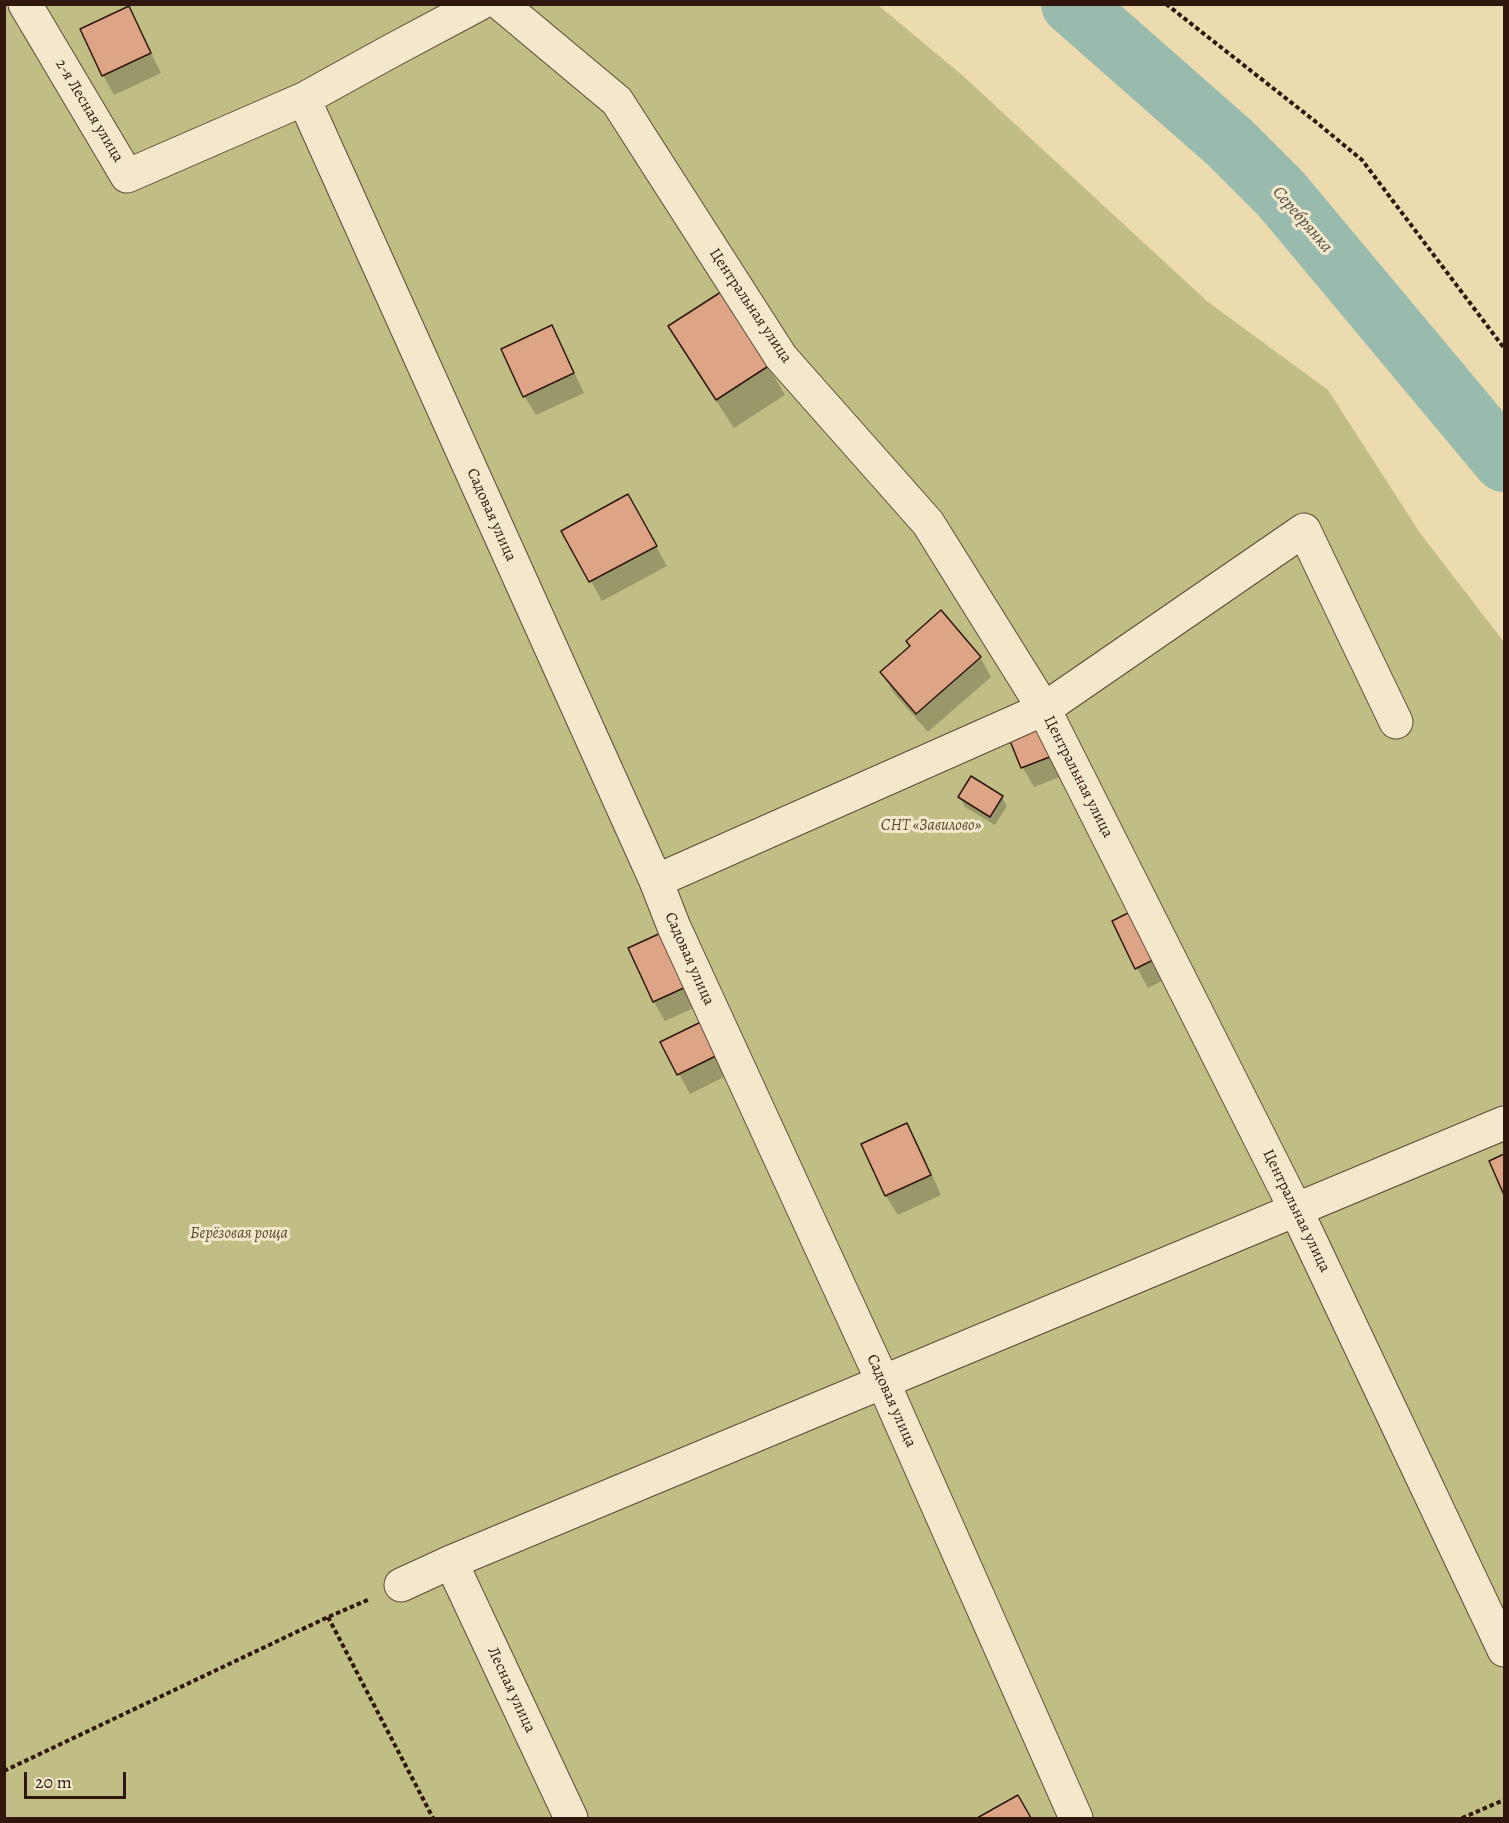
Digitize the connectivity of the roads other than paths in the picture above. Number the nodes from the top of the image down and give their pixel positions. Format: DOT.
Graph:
graph roads {
  1 [pos="26,4"];
  2 [pos="479,4"];
  3 [pos="501,4"];
  4 [pos="304,99"];
  5 [pos="1044,709"];
  6 [pos="1396,722"];
  7 [pos="656,881"];
  8 [pos="1504,1123"];
  9 [pos="1296,1210"];
  10 [pos="883,1382"];
  11 [pos="451,1562"];
  12 [pos="401,1585"];
  13 [pos="1504,1650"];
  14 [pos="571,1818"];
  15 [pos="1076,1818"];
  1 -- 4 [label="lane, 2-я Лесная улица"];
  2 -- 4 [label="lane"];
  3 -- 5 [label="lane, Центральная улица"];
  4 -- 7 [label="lane, Садовая улица"];
  5 -- 6 [label="lane"];
  5 -- 7 [label="lane"];
  5 -- 9 [label="lane, Центральная улица"];
  7 -- 10 [label="lane, Садовая улица"];
  8 -- 9 [label="lane"];
  9 -- 10 [label="lane"];
  9 -- 13 [label="lane, Центральная улица"];
  10 -- 11 [label="lane"];
  10 -- 15 [label="lane, Садовая улица"];
  11 -- 12 [label="lane"];
  11 -- 14 [label="lane, Лесная улица"];
}
